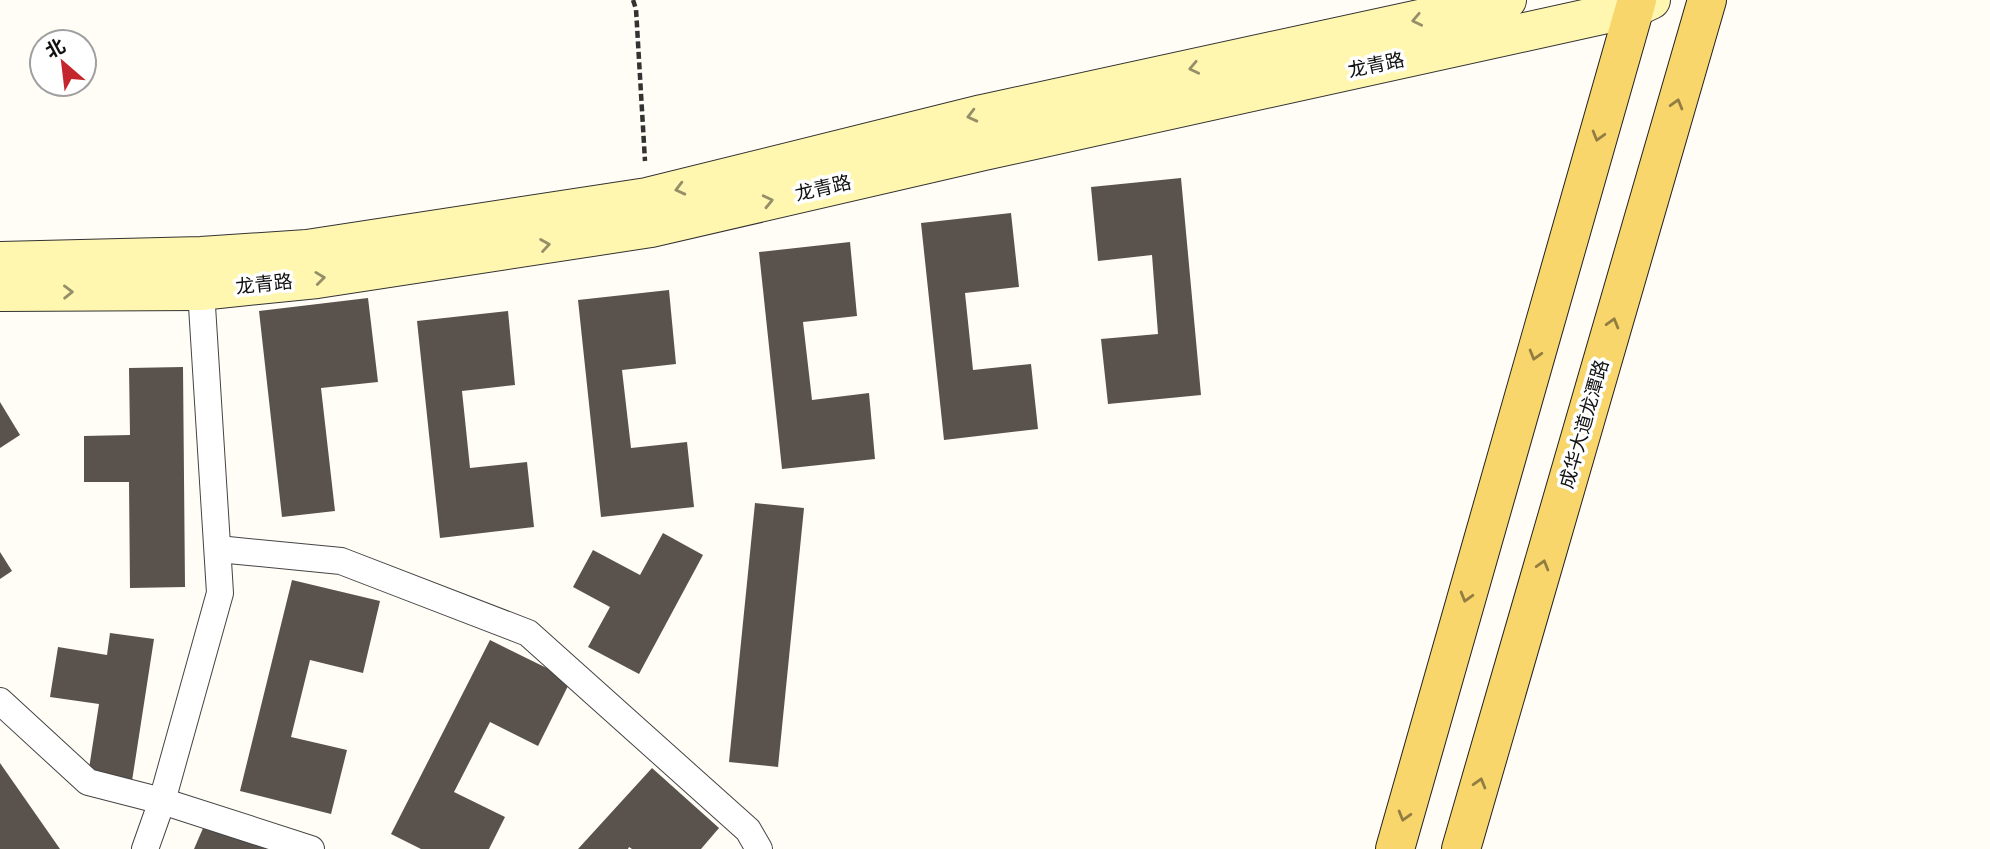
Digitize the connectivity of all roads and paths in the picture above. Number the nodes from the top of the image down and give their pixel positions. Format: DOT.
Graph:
graph roads {
  1 [pos="633,0"];
  2 [pos="1507,0"];
  3 [pos="1707,0"];
  4 [pos="1641,3"];
  5 [pos="647,197"];
  6 [pos="0,261"];
  7 [pos="200,273"];
  8 [pos="0,292"];
  9 [pos="218,549"];
  10 [pos="0,701"];
  11 [pos="162,802"];
  12 [pos="145,849"];
  13 [pos="311,849"];
  14 [pos="759,849"];
  15 [pos="1395,849"];
  16 [pos="1461,849"];
  1 -- 5 [label="path"];
  2 -- 5 [label="street, 龙青路, one-way"];
  16 -- 3 [label="main road, 成华大道龙潭路, one-way"];
  7 -- 4 [label="street, 龙青路, one-way"];
  4 -- 15 [label="main road, one-way"];
  5 -- 7 [label="street, 龙青路"];
  6 -- 7 [label="street, 龙青路"];
  8 -- 7 [label="street, 龙青路, one-way"];
  7 -- 9 [label="street"];
  9 -- 11 [label="street"];
  9 -- 14 [label="street"];
  10 -- 11 [label="street"];
  11 -- 12 [label="street"];
  11 -- 13 [label="street"];
}
